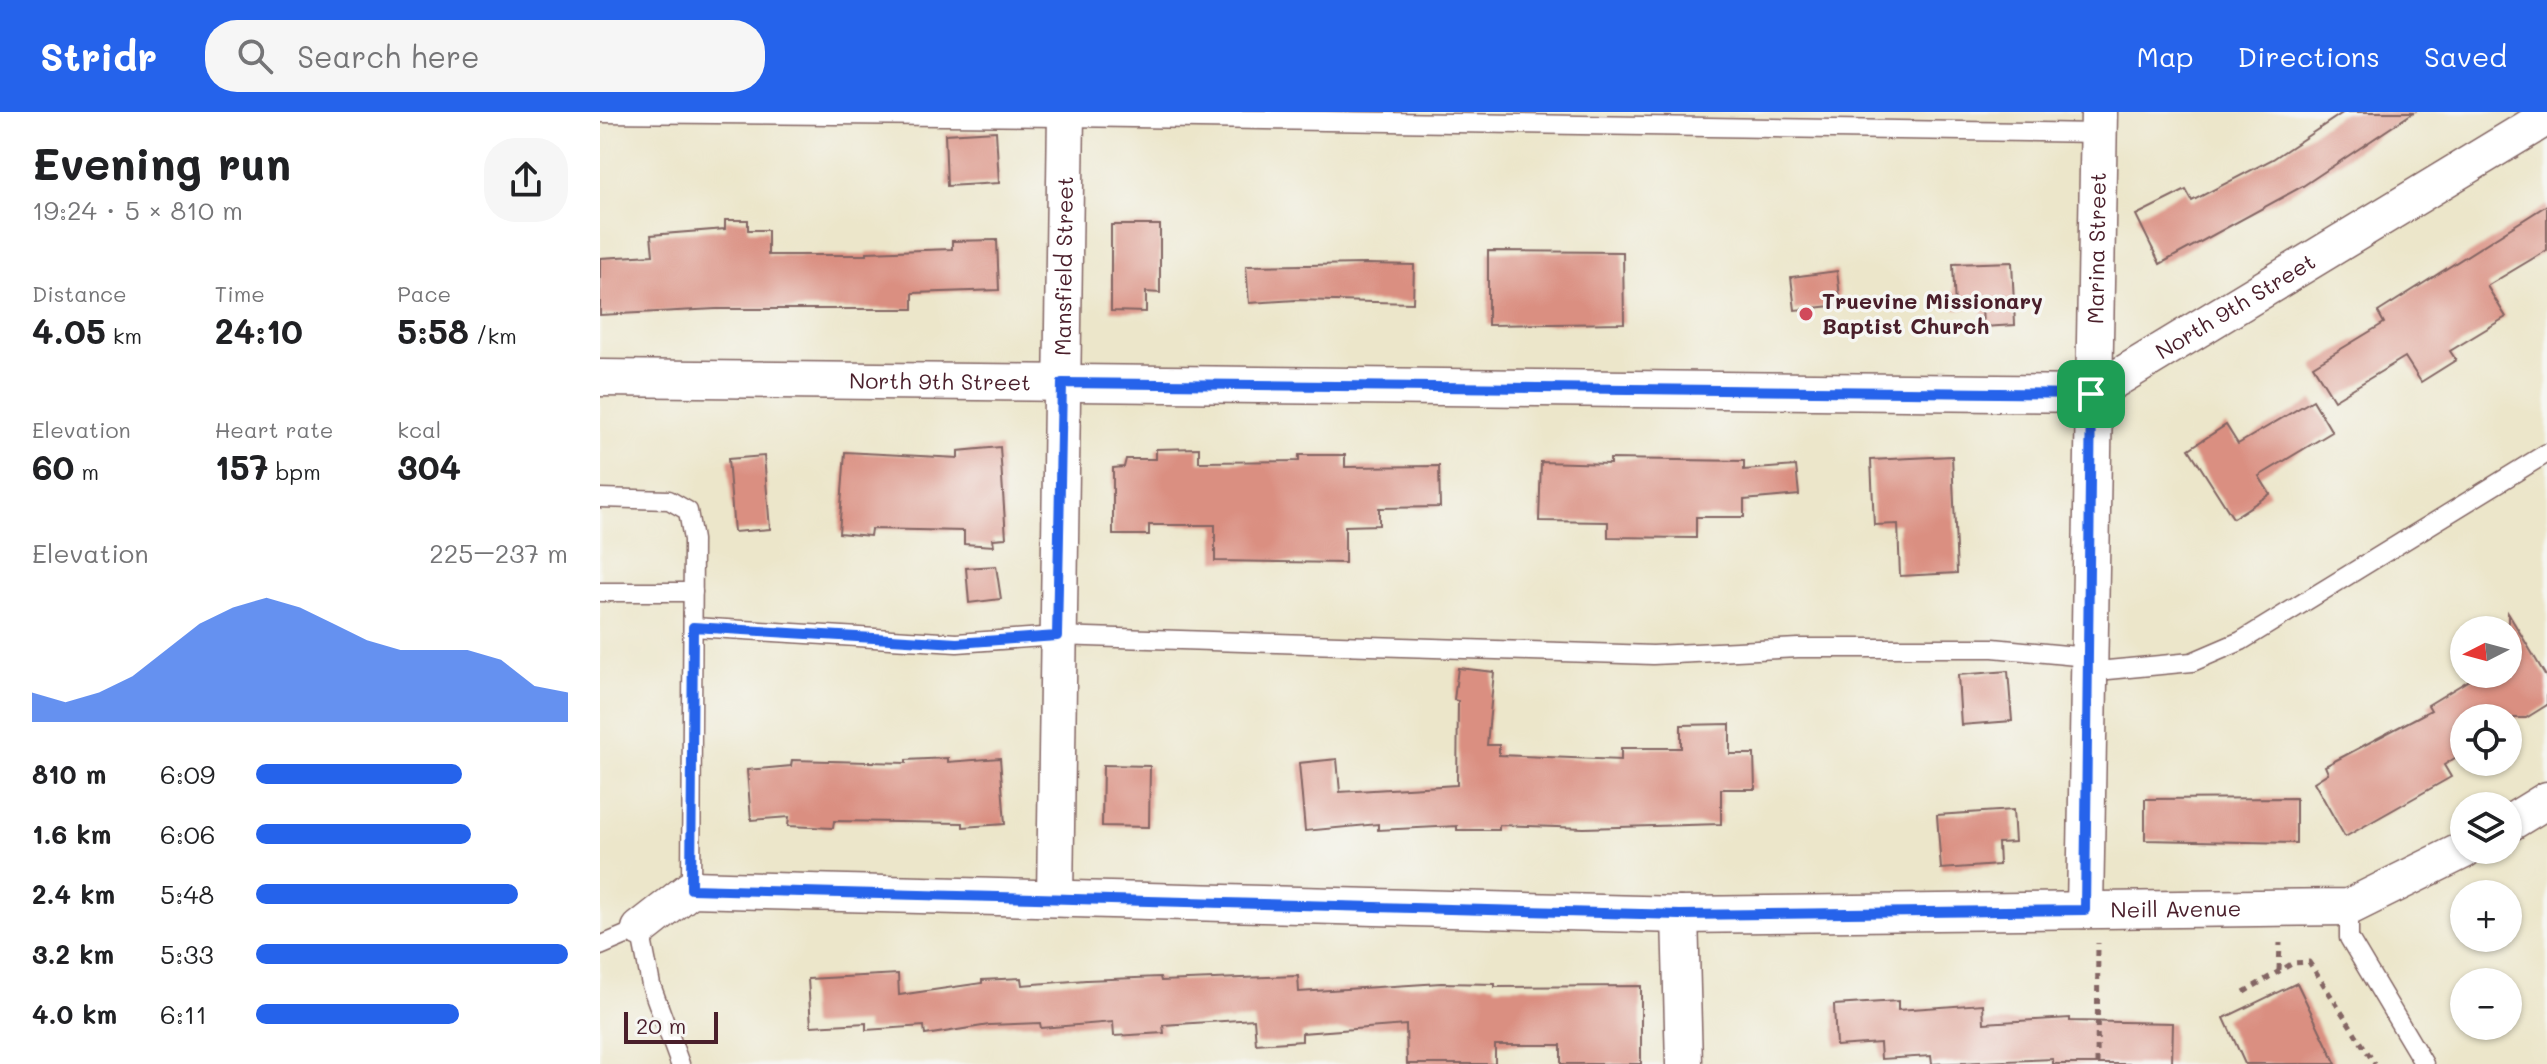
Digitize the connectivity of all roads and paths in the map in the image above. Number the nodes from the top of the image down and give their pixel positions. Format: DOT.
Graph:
graph roads {
  1 [pos="600,113"];
  2 [pos="1066,114"];
  3 [pos="2547,117"];
  4 [pos="2099,123"];
  5 [pos="600,378"];
  6 [pos="1062,383"];
  7 [pos="2091,394"];
  8 [pos="2547,453"];
  9 [pos="600,498"];
  10 [pos="600,592"];
  11 [pos="693,592"];
  12 [pos="693,627"];
  13 [pos="1057,636"];
  14 [pos="2087,664"];
  15 [pos="2547,800"];
  16 [pos="2522,815"];
  17 [pos="2450,857"];
  18 [pos="691,889"];
  19 [pos="1055,898"];
  20 [pos="2349,907"];
  21 [pos="1680,915"];
  22 [pos="2092,926"];
  23 [pos="640,929"];
  24 [pos="2280,943"];
  25 [pos="600,946"];
  26 [pos="2279,971"];
  27 [pos="2244,992"];
  28 [pos="680,1064"];
  29 [pos="1684,1064"];
  30 [pos="2097,1064"];
  31 [pos="2375,1064"];
  32 [pos="2424,1064"];
  1 -- 2 [label="lane"];
  2 -- 4 [label="lane"];
  2 -- 6 [label="street, Mansfield Street"];
  3 -- 7 [label="street, North 9th Street"];
  4 -- 7 [label="street, Marina Street"];
  5 -- 6 [label="street, North 9th Street"];
  6 -- 7 [label="street, North 9th Street"];
  6 -- 13 [label="street, Mansfield Street"];
  7 -- 14 [label="street, Marina Street"];
  8 -- 14 [label="lane"];
  9 -- 11 [label="lane"];
  10 -- 11 [label="lane"];
  11 -- 12 [label="lane"];
  12 -- 13 [label="lane"];
  12 -- 18 [label="lane"];
  13 -- 14 [label="lane"];
  13 -- 19 [label="street, Mansfield Street"];
  14 -- 22 [label="street, Marina Street"];
  15 -- 16 [label="street"];
  17 -- 20 [label="street, Neill Avenue"];
  18 -- 19 [label="street, Neill Avenue"];
  18 -- 23 [label="street"];
  19 -- 21 [label="street, Neill Avenue"];
  20 -- 22 [label="street, Neill Avenue"];
  20 -- 32 [label="lane"];
  21 -- 22 [label="street, Neill Avenue"];
  21 -- 29 [label="street"];
  22 -- 30 [label="path"];
  23 -- 25 [label="lane"];
  23 -- 28 [label="lane"];
  24 -- 26 [label="path"];
  26 -- 27 [label="path"];
  26 -- 31 [label="path"];
}
